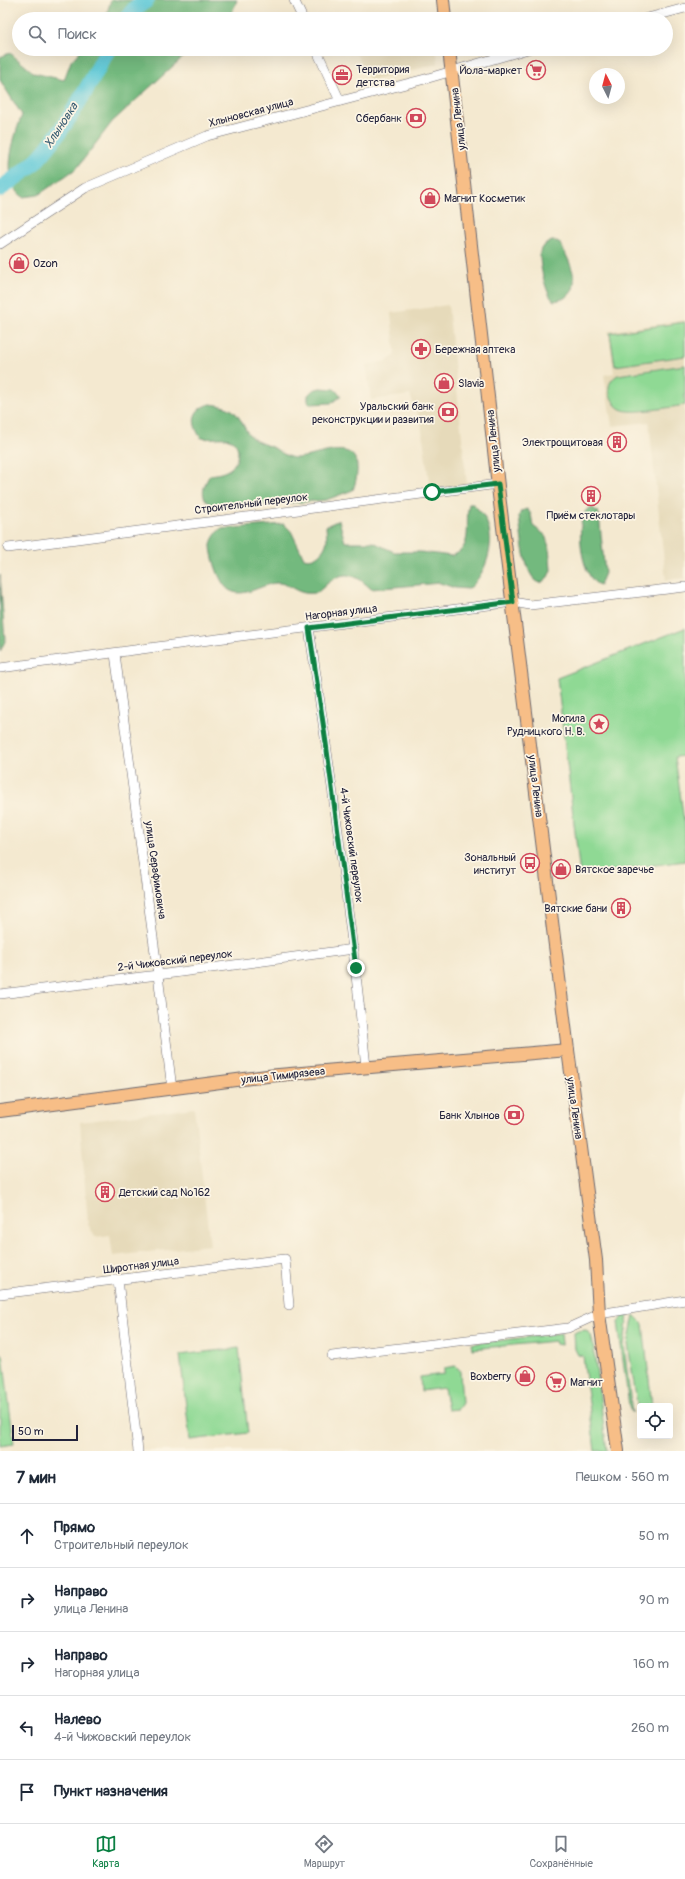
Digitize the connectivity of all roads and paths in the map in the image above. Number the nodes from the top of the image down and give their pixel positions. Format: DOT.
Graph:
graph roads {
  1 [pos="294,0"];
  2 [pos="443,0"];
  3 [pos="685,8"];
  4 [pos="300,12"];
  5 [pos="444,12"];
  6 [pos="670,12"];
  7 [pos="319,56"];
  8 [pos="450,56"];
  9 [pos="503,56"];
  10 [pos="452,70"];
  11 [pos="340,101"];
  12 [pos="0,244"];
  13 [pos="498,484"];
  14 [pos="8,548"];
  15 [pos="685,588"];
  16 [pos="513,602"];
  17 [pos="309,628"];
  18 [pos="115,654"];
  19 [pos="0,668"];
  20 [pos="354,949"];
  21 [pos="158,975"];
  22 [pos="0,994"];
  23 [pos="568,1050"];
  24 [pos="366,1067"];
  25 [pos="172,1089"];
  26 [pos="0,1111"];
  27 [pos="118,1280"];
  28 [pos="0,1294"];
  29 [pos="685,1300"];
  30 [pos="288,1305"];
  31 [pos="599,1314"];
  32 [pos="332,1356"];
  33 [pos="138,1451"];
  34 [pos="618,1451"];
  1 -- 4 [label="street"];
  2 -- 5 [label="main road"];
  3 -- 6 [label="street"];
  7 -- 11 [label="street"];
  8 -- 10 [label="main road, улица Ленина"];
  9 -- 10 [label="street, Хлыновская улица"];
  10 -- 11 [label="street, Хлыновская улица"];
  10 -- 13 [label="main road, улица Ленина"];
  11 -- 12 [label="street, Хлыновская улица"];
  13 -- 14 [label="street, Строительный переулок"];
  13 -- 16 [label="main road, улица Ленина"];
  15 -- 16 [label="street, Нагорная улица"];
  16 -- 17 [label="street, Нагорная улица"];
  16 -- 23 [label="main road, улица Ленина"];
  17 -- 18 [label="street, Нагорная улица"];
  17 -- 20 [label="street, 4-й Чижовский переулок"];
  18 -- 19 [label="street, Нагорная улица"];
  18 -- 21 [label="street, улица Серафимовича"];
  20 -- 21 [label="street, 2-й Чижовский переулок"];
  20 -- 24 [label="street, 4-й Чижовский переулок"];
  21 -- 22 [label="street, 2-й Чижовский переулок"];
  21 -- 25 [label="street, улица Серафимовича"];
  23 -- 24 [label="main road, улица Тимирязева"];
  23 -- 31 [label="main road, улица Ленина"];
  24 -- 25 [label="main road, улица Тимирязева"];
  25 -- 26 [label="main road, улица Тимирязева"];
  27 -- 28 [label="street, Широтная улица"];
  27 -- 30 [label="street, Широтная улица"];
  27 -- 33 [label="street"];
  29 -- 31 [label="street"];
  31 -- 32 [label="street"];
  31 -- 34 [label="main road, улица Ленина"];
}
